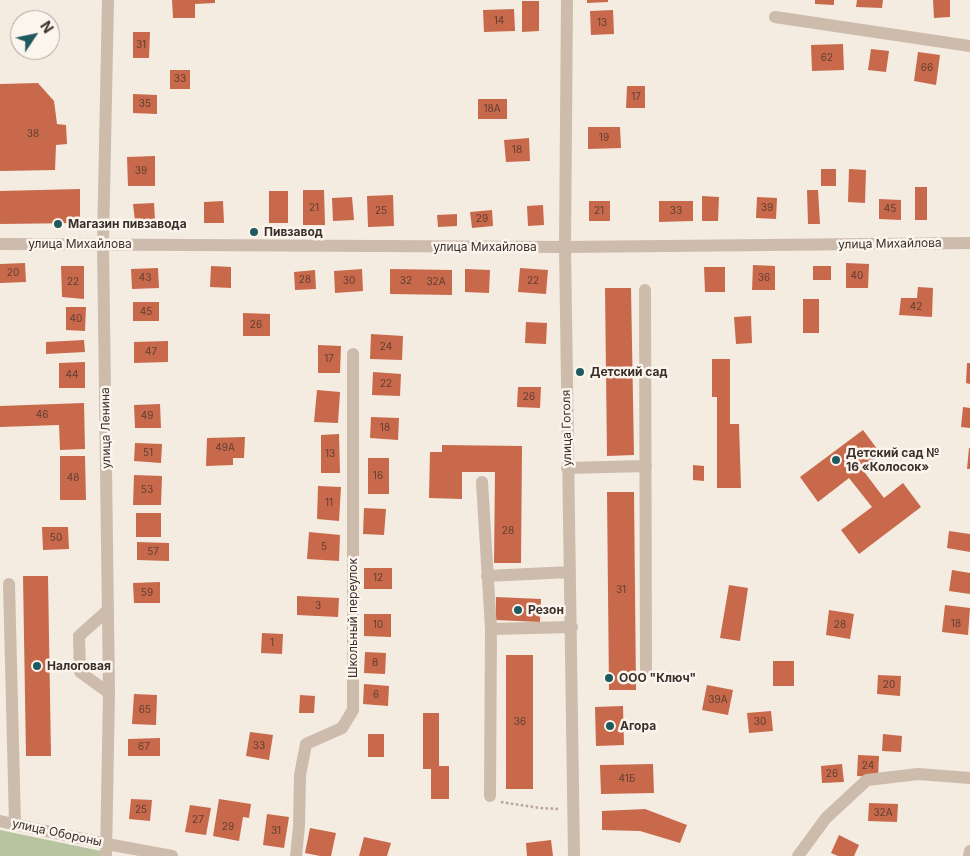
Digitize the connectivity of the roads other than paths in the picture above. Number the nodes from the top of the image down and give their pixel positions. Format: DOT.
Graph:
graph roads {
  1 [pos="108,0"];
  2 [pos="567,0"];
  3 [pos="776,17"];
  4 [pos="970,46"];
  5 [pos="0,244"];
  6 [pos="104,244"];
  7 [pos="970,244"];
  8 [pos="565,247"];
  9 [pos="645,290"];
  10 [pos="354,354"];
  11 [pos="646,466"];
  12 [pos="567,468"];
  13 [pos="482,482"];
  14 [pos="570,572"];
  15 [pos="487,576"];
  16 [pos="9,584"];
  17 [pos="108,610"];
  18 [pos="572,627"];
  19 [pos="491,629"];
  20 [pos="646,670"];
  21 [pos="109,693"];
  22 [pos="970,778"];
  23 [pos="490,796"];
  24 [pos="0,821"];
  25 [pos="14,824"];
  26 [pos="106,850"];
  27 [pos="970,851"];
  28 [pos="172,856"];
  29 [pos="296,856"];
  30 [pos="574,856"];
  31 [pos="798,856"];
  32 [pos="970,856"];
  1 -- 6 [label="street, улица Ленина"];
  2 -- 8 [label="street, улица Гоголя"];
  3 -- 4 [label="street"];
  5 -- 6 [label="street, улица Михайлова"];
  6 -- 8 [label="street, улица Михайлова"];
  6 -- 17 [label="street, улица Ленина"];
  7 -- 8 [label="street, улица Михайлова"];
  8 -- 12 [label="street, улица Гоголя"];
  9 -- 11 [label="street"];
  10 -- 29 [label="street, Школьный переулок"];
  11 -- 12 [label="street"];
  11 -- 20 [label="street"];
  12 -- 14 [label="street, улица Гоголя"];
  13 -- 15 [label="street"];
  14 -- 15 [label="street"];
  14 -- 18 [label="street, улица Гоголя"];
  15 -- 19 [label="street"];
  16 -- 25 [label="street"];
  17 -- 21 [label="street, улица Ленина"];
  17 -- 21 [label="street"];
  18 -- 19 [label="street"];
  18 -- 30 [label="street, улица Гоголя"];
  19 -- 23 [label="street"];
  21 -- 26 [label="street, улица Ленина"];
  22 -- 31 [label="street"];
  24 -- 25 [label="street, улица Обороны"];
  25 -- 26 [label="street, улица Обороны"];
  26 -- 28 [label="street, улица Обороны"];
  27 -- 32 [label="street"];
}
